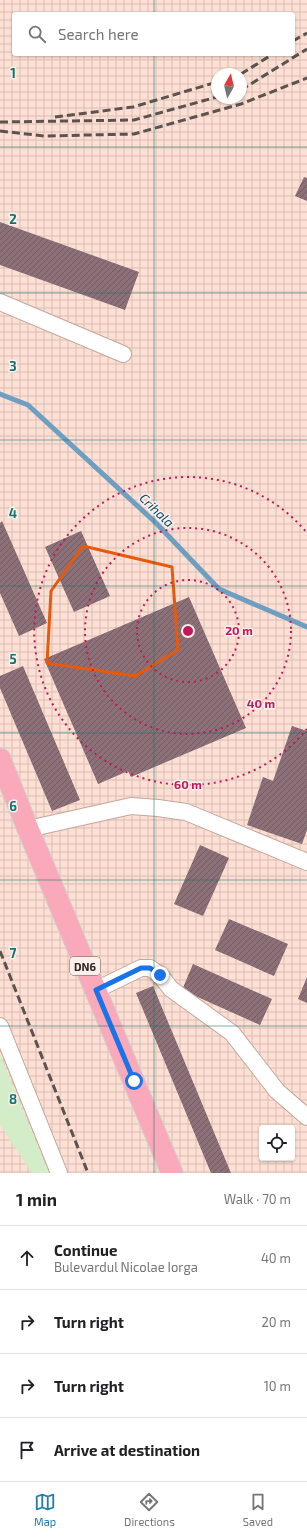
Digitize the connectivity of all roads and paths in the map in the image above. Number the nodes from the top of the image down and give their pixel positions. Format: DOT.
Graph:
graph roads {
  1 [pos="0,302"];
  2 [pos="123,354"];
  3 [pos="0,759"];
  4 [pos="28,829"];
  5 [pos="307,862"];
  6 [pos="96,990"];
  7 [pos="0,1026"];
  8 [pos="307,1117"];
  9 [pos="59,1173"];
  10 [pos="172,1173"];
  1 -- 2 [label="street"];
  3 -- 4 [label="main road, DN6"];
  4 -- 5 [label="street"];
  4 -- 6 [label="main road, DN6"];
  6 -- 8 [label="street"];
  6 -- 10 [label="main road, DN6"];
  7 -- 9 [label="street"];
}
